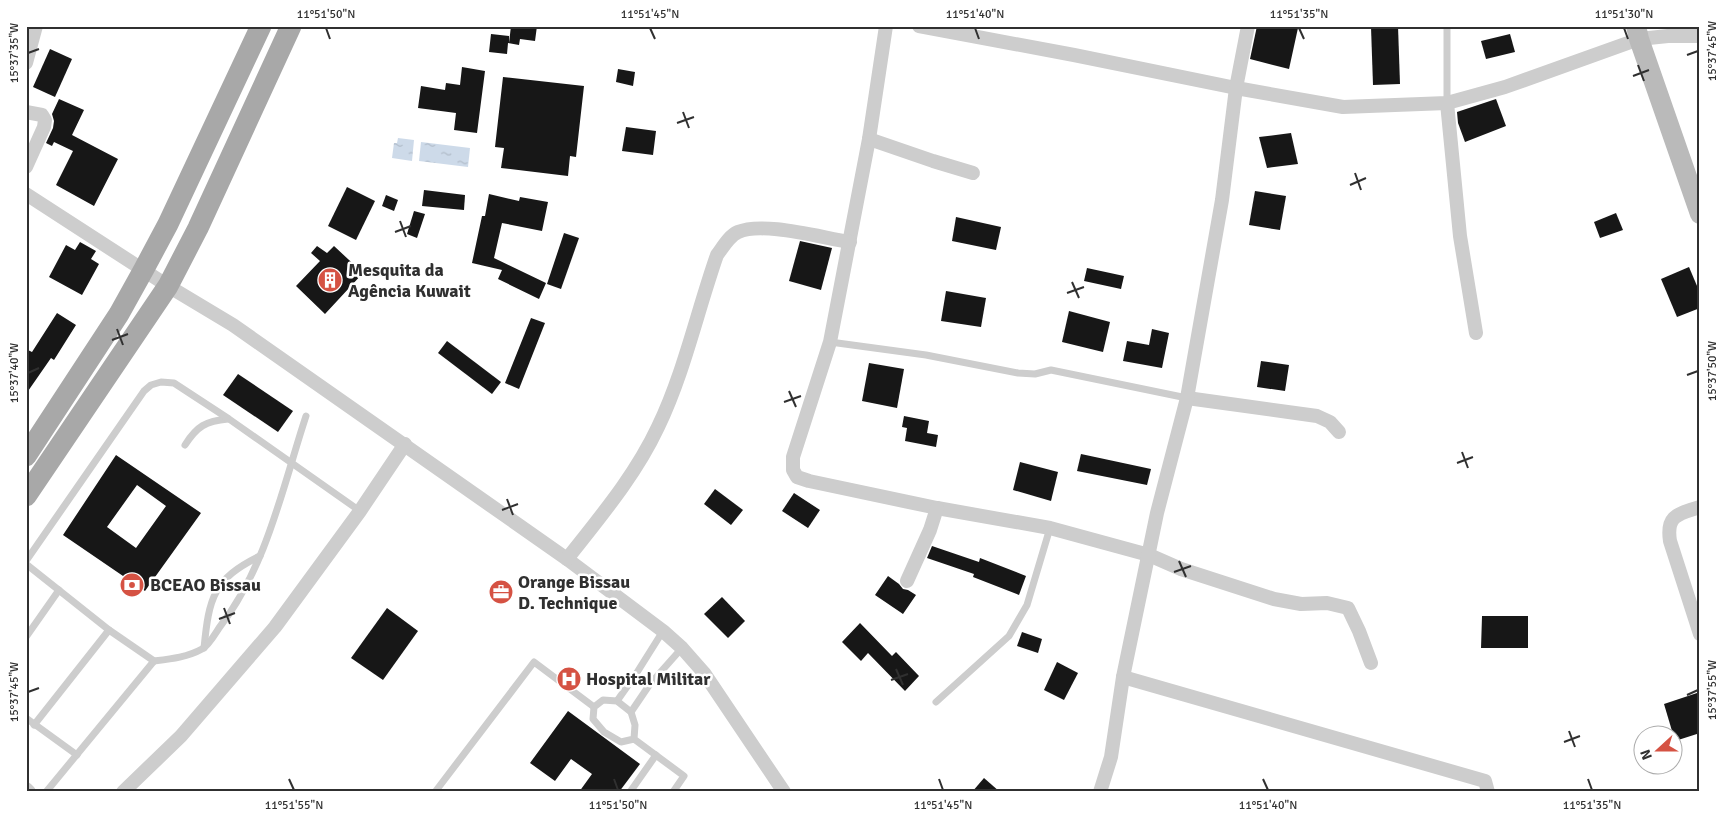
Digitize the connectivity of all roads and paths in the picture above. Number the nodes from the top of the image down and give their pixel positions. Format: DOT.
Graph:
graph roads {
  1 [pos="36,26"];
  2 [pos="261,26"];
  3 [pos="291,26"];
  4 [pos="886,26"];
  5 [pos="919,26"];
  6 [pos="1248,26"];
  7 [pos="1447,26"];
  8 [pos="1637,33"];
  9 [pos="1700,36"];
  10 [pos="26,62"];
  11 [pos="1236,88"];
  12 [pos="1447,103"];
  13 [pos="26,112"];
  14 [pos="869,138"];
  15 [pos="26,167"];
  16 [pos="973,173"];
  17 [pos="26,194"];
  18 [pos="1698,205"];
  19 [pos="850,242"];
  20 [pos="144,269"];
  21 [pos="168,286"];
  22 [pos="1476,333"];
  23 [pos="830,342"];
  24 [pos="1187,398"];
  25 [pos="306,416"];
  26 [pos="229,419"];
  27 [pos="1339,432"];
  28 [pos="405,444"];
  29 [pos="185,445"];
  30 [pos="26,456"];
  31 [pos="292,464"];
  32 [pos="26,496"];
  33 [pos="1700,506"];
  34 [pos="937,508"];
  35 [pos="360,511"];
  36 [pos="1050,528"];
  37 [pos="1149,555"];
  38 [pos="261,556"];
  39 [pos="567,559"];
  40 [pos="26,562"];
  41 [pos="907,580"];
  42 [pos="59,590"];
  43 [pos="109,630"];
  44 [pos="663,631"];
  45 [pos="1700,634"];
  46 [pos="26,637"];
  47 [pos="204,648"];
  48 [pos="682,648"];
  49 [pos="154,661"];
  50 [pos="1371,663"];
  51 [pos="1124,677"];
  52 [pos="617,700"];
  53 [pos="936,702"];
  54 [pos="594,707"];
  55 [pos="631,712"];
  56 [pos="26,718"];
  57 [pos="34,725"];
  58 [pos="634,739"];
  59 [pos="77,755"];
  60 [pos="656,755"];
  61 [pos="46,792"];
  62 [pos="123,792"];
  63 [pos="436,792"];
  64 [pos="630,792"];
  65 [pos="673,792"];
  66 [pos="784,792"];
  67 [pos="1100,792"];
  68 [pos="1488,792"];
  1 -- 10 [label="street"];
  2 -- 20 [label="main road"];
  3 -- 21 [label="main road"];
  4 -- 14 [label="street"];
  5 -- 11 [label="street"];
  6 -- 11 [label="street"];
  7 -- 12 [label="lane"];
  8 -- 9 [label="street"];
  8 -- 12 [label="street"];
  8 -- 18 [label="street"];
  11 -- 12 [label="street"];
  11 -- 24 [label="street"];
  12 -- 22 [label="street"];
  13 -- 15 [label="street"];
  14 -- 16 [label="street"];
  14 -- 19 [label="street"];
  17 -- 20 [label="street"];
  19 -- 23 [label="street"];
  19 -- 39 [label="street"];
  20 -- 21 [label="street"];
  20 -- 30 [label="main road"];
  21 -- 28 [label="street"];
  21 -- 32 [label="main road"];
  23 -- 24 [label="lane"];
  23 -- 34 [label="street"];
  24 -- 27 [label="street"];
  24 -- 37 [label="street"];
  25 -- 31 [label="lane"];
  26 -- 29 [label="lane"];
  26 -- 31 [label="lane"];
  26 -- 40 [label="lane"];
  28 -- 35 [label="street"];
  28 -- 39 [label="street"];
  31 -- 35 [label="lane"];
  31 -- 38 [label="lane"];
  33 -- 45 [label="street"];
  34 -- 36 [label="street"];
  34 -- 41 [label="street"];
  35 -- 62 [label="street"];
  36 -- 37 [label="street"];
  36 -- 53 [label="lane"];
  37 -- 50 [label="street"];
  37 -- 51 [label="street"];
  38 -- 47 [label="lane"];
  38 -- 47 [label="lane"];
  39 -- 44 [label="street"];
  40 -- 42 [label="lane"];
  42 -- 43 [label="lane"];
  42 -- 46 [label="lane"];
  43 -- 49 [label="lane"];
  43 -- 57 [label="lane"];
  44 -- 48 [label="street"];
  44 -- 52 [label="lane"];
  47 -- 49 [label="lane"];
  48 -- 55 [label="lane"];
  48 -- 66 [label="street"];
  49 -- 59 [label="lane"];
  51 -- 67 [label="street"];
  51 -- 68 [label="street"];
  52 -- 54 [label="lane"];
  52 -- 55 [label="lane"];
  54 -- 58 [label="lane"];
  54 -- 63 [label="lane"];
  55 -- 58 [label="lane"];
  56 -- 57 [label="lane"];
  57 -- 59 [label="lane"];
  58 -- 60 [label="lane"];
  59 -- 61 [label="lane"];
  60 -- 64 [label="lane"];
  60 -- 65 [label="lane"];
}
